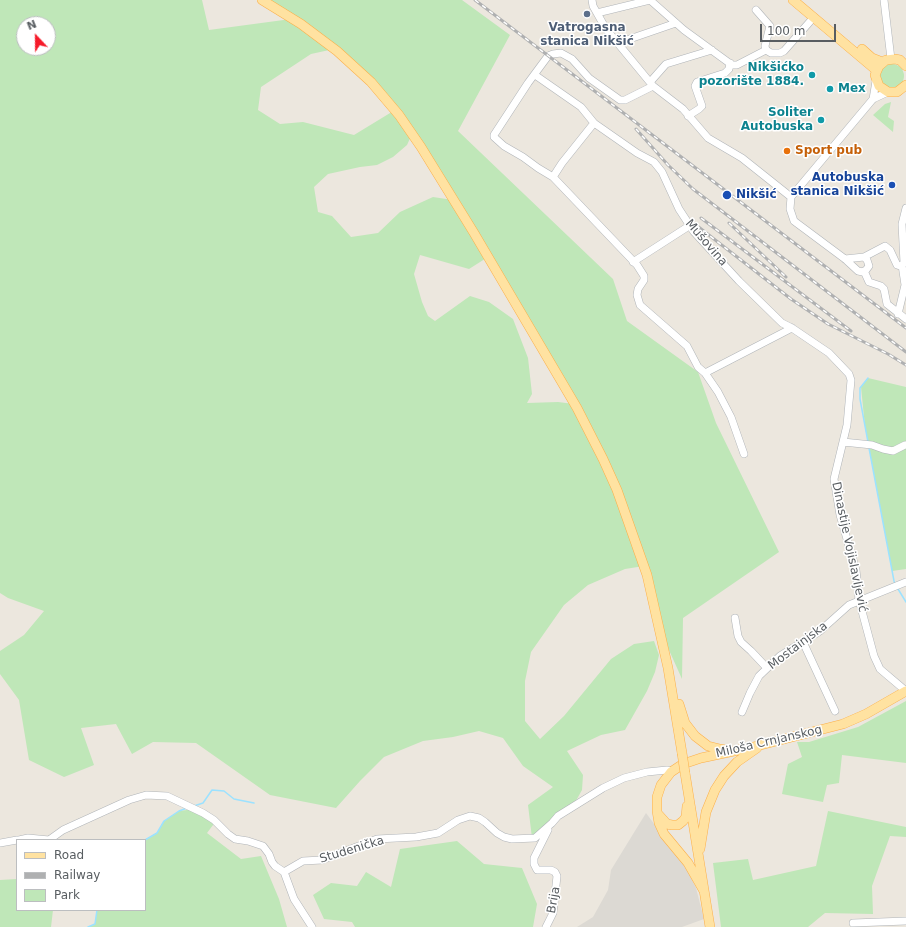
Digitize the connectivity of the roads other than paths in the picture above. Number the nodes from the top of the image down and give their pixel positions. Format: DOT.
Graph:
graph roads {
  1 [pos="262,0"];
  2 [pos="592,0"];
  3 [pos="650,0"];
  4 [pos="793,0"];
  5 [pos="802,0"];
  6 [pos="884,0"];
  7 [pos="756,10"];
  8 [pos="597,13"];
  9 [pos="814,17"];
  10 [pos="676,23"];
  11 [pos="618,43"];
  12 [pos="712,50"];
  13 [pos="766,50"];
  14 [pos="730,63"];
  15 [pos="905,63"];
  16 [pos="883,64"];
  17 [pos="535,75"];
  18 [pos="876,81"];
  19 [pos="652,84"];
  20 [pos="904,90"];
  21 [pos="888,92"];
  22 [pos="873,99"];
  23 [pos="688,116"];
  24 [pos="594,122"];
  25 [pos="553,177"];
  26 [pos="791,197"];
  27 [pos="906,208"];
  28 [pos="689,226"];
  29 [pos="864,257"];
  30 [pos="845,259"];
  31 [pos="633,262"];
  32 [pos="902,265"];
  33 [pos="864,271"];
  34 [pos="898,314"];
  35 [pos="906,319"];
  36 [pos="792,328"];
  37 [pos="705,374"];
  38 [pos="843,442"];
  39 [pos="905,444"];
  40 [pos="744,454"];
  41 [pos="905,584"];
  42 [pos="859,600"];
  43 [pos="735,618"];
  44 [pos="803,642"];
  45 [pos="767,668"];
  46 [pos="671,683"];
  47 [pos="906,691"];
  48 [pos="835,711"];
  49 [pos="742,712"];
  50 [pos="776,740"];
  51 [pos="734,751"];
  52 [pos="737,762"];
  53 [pos="673,771"];
  54 [pos="685,775"];
  55 [pos="657,811"];
  56 [pos="552,823"];
  57 [pos="23,839"];
  58 [pos="38,839"];
  59 [pos="50,839"];
  60 [pos="16,840"];
  61 [pos="0,843"];
  62 [pos="698,856"];
  63 [pos="284,872"];
  64 [pos="704,891"];
  65 [pos="552,916"];
  66 [pos="906,921"];
  67 [pos="853,923"];
  68 [pos="312,927"];
  69 [pos="546,927"];
  70 [pos="552,927"];
  71 [pos="710,927"];
  1 -- 46 [label="main road"];
  2 -- 8 [label="street"];
  3 -- 8 [label="street"];
  3 -- 10 [label="street"];
  4 -- 9 [label="main road"];
  5 -- 16 [label="main road"];
  6 -- 16 [label="street"];
  7 -- 13 [label="street"];
  8 -- 11 [label="street"];
  9 -- 13 [label="street"];
  9 -- 16 [label="main road"];
  10 -- 11 [label="street"];
  10 -- 12 [label="street"];
  11 -- 19 [label="street"];
  12 -- 14 [label="street"];
  12 -- 19 [label="street"];
  13 -- 14 [label="street"];
  14 -- 23 [label="street"];
  15 -- 16 [label="main road"];
  16 -- 18 [label="main road"];
  17 -- 19 [label="street"];
  17 -- 24 [label="street"];
  17 -- 25 [label="street"];
  18 -- 21 [label="main road"];
  18 -- 22 [label="street"];
  19 -- 23 [label="street"];
  20 -- 21 [label="main road"];
  21 -- 22 [label="street"];
  22 -- 26 [label="street"];
  23 -- 26 [label="street"];
  24 -- 25 [label="street"];
  24 -- 28 [label="street, Mušovina"];
  25 -- 31 [label="street"];
  26 -- 30 [label="street"];
  27 -- 32 [label="street"];
  28 -- 31 [label="street"];
  28 -- 36 [label="street, Mušovina"];
  29 -- 30 [label="street"];
  29 -- 32 [label="street"];
  29 -- 33 [label="street"];
  30 -- 33 [label="street"];
  31 -- 37 [label="street"];
  32 -- 34 [label="street"];
  33 -- 34 [label="street"];
  34 -- 35 [label="street"];
  36 -- 37 [label="street"];
  36 -- 38 [label="street, Dinastije Vojislavljević"];
  37 -- 40 [label="street"];
  38 -- 39 [label="street"];
  38 -- 42 [label="street, Dinastije Vojislavljević"];
  41 -- 42 [label="street, Mostainjska"];
  42 -- 44 [label="street, Mostainjska"];
  42 -- 47 [label="street, Dinastije Vojislavljević"];
  43 -- 45 [label="street"];
  44 -- 45 [label="street, Mostainjska"];
  44 -- 48 [label="street"];
  45 -- 49 [label="street, Mostainjska"];
  46 -- 51 [label="main road"];
  46 -- 54 [label="main road, bridge"];
  47 -- 50 [label="main road, Miloša Crnjanskog"];
  50 -- 51 [label="main road, Miloša Crnjanskog"];
  50 -- 52 [label="main road"];
  51 -- 52 [label="main road"];
  51 -- 53 [label="main road, Miloša Crnjanskog"];
  52 -- 62 [label="main road"];
  53 -- 55 [label="main road, Miloša Crnjanskog"];
  53 -- 56 [label="street, Studenička"];
  54 -- 55 [label="main road"];
  54 -- 62 [label="main road"];
  55 -- 64 [label="main road"];
  56 -- 63 [label="street, Studenička"];
  56 -- 65 [label="street, Brija"];
  57 -- 58 [label="street"];
  59 -- 63 [label="street"];
  60 -- 61 [label="street"];
  62 -- 64 [label="main road"];
  63 -- 68 [label="street"];
  64 -- 71 [label="main road"];
  65 -- 69 [label="street, Brija"];
  65 -- 70 [label="street"];
  66 -- 67 [label="street"];
}
